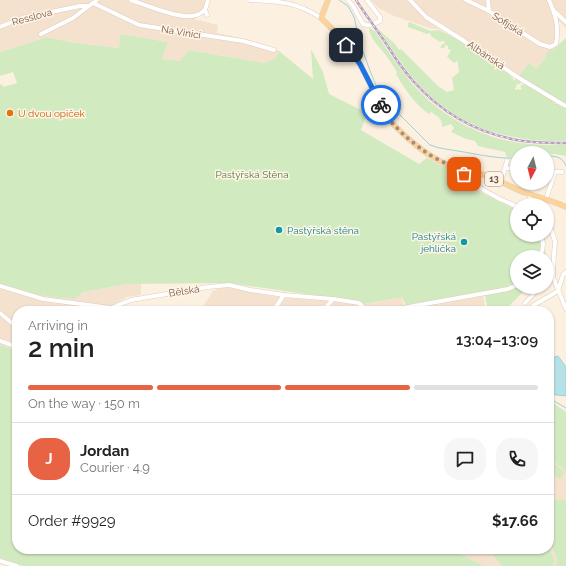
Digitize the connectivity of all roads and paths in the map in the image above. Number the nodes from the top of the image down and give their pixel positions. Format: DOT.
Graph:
graph roads {
  1 [pos="97,0"];
  2 [pos="131,0"];
  3 [pos="208,0"];
  4 [pos="250,0"];
  5 [pos="328,0"];
  6 [pos="348,0"];
  7 [pos="367,0"];
  8 [pos="410,0"];
  9 [pos="466,0"];
  10 [pos="488,0"];
  11 [pos="550,0"];
  12 [pos="93,3"];
  13 [pos="88,6"];
  14 [pos="205,10"];
  15 [pos="553,10"];
  16 [pos="489,11"];
  17 [pos="207,14"];
  18 [pos="322,18"];
  19 [pos="566,22"];
  20 [pos="0,27"];
  21 [pos="41,34"];
  22 [pos="274,50"];
  23 [pos="566,106"];
  24 [pos="507,161"];
  25 [pos="458,168"];
  26 [pos="505,168"];
  27 [pos="510,168"];
  28 [pos="555,172"];
  29 [pos="562,172"];
  30 [pos="502,182"];
  31 [pos="528,194"];
  32 [pos="531,198"];
  33 [pos="542,198"];
  34 [pos="546,198"];
  35 [pos="554,202"];
  36 [pos="510,204"];
  37 [pos="566,207"];
  38 [pos="554,237"];
  39 [pos="554,254"];
  40 [pos="566,272"];
  41 [pos="554,280"];
  42 [pos="0,286"];
  43 [pos="510,288"];
  44 [pos="558,291"];
  45 [pos="533,294"];
  46 [pos="284,295"];
  47 [pos="333,299"];
  48 [pos="525,303"];
  49 [pos="565,303"];
  50 [pos="92,306"];
  51 [pos="117,306"];
  52 [pos="276,306"];
  53 [pos="327,306"];
  54 [pos="362,306"];
  55 [pos="415,306"];
  56 [pos="533,306"];
  57 [pos="566,309"];
  58 [pos="0,313"];
  59 [pos="12,323"];
  60 [pos="0,341"];
  61 [pos="12,345"];
  62 [pos="0,561"];
  63 [pos="16,566"];
  1 -- 12 [label="street"];
  2 -- 14 [label="street"];
  3 -- 14 [label="street"];
  4 -- 18 [label="street"];
  5 -- 18 [label="main road"];
  6 -- 7 [label="street"];
  8 -- 23 [label="street, Albánská"];
  9 -- 16 [label="street, Sofijská"];
  10 -- 16 [label="street"];
  11 -- 15 [label="street"];
  12 -- 13 [label="street"];
  12 -- 22 [label="street, Na Vinici"];
  13 -- 20 [label="street, Resslova"];
  13 -- 21 [label="street"];
  14 -- 17 [label="street"];
  15 -- 16 [label="street, Sofijská"];
  15 -- 19 [label="street"];
  18 -- 25 [label="main road, 13"];
  24 -- 26 [label="street"];
  25 -- 30 [label="main road, 13"];
  25 -- 36 [label="street"];
  26 -- 27 [label="street"];
  26 -- 30 [label="street"];
  28 -- 29 [label="street"];
  28 -- 34 [label="street"];
  30 -- 31 [label="main road, 13"];
  31 -- 32 [label="street"];
  31 -- 33 [label="main road, 13"];
  35 -- 37 [label="main road, 13"];
  38 -- 39 [label="street"];
  40 -- 44 [label="street"];
  41 -- 44 [label="street"];
  42 -- 50 [label="street, Bělská"];
  43 -- 55 [label="street"];
  44 -- 49 [label="street"];
  44 -- 56 [label="street"];
  45 -- 48 [label="street"];
  46 -- 47 [label="street, Bělská"];
  46 -- 51 [label="street, Bělská"];
  46 -- 52 [label="street"];
  47 -- 53 [label="street"];
  47 -- 54 [label="street, Bělská"];
  49 -- 57 [label="street"];
  58 -- 59 [label="street"];
  60 -- 61 [label="street"];
  62 -- 63 [label="street"];
}
